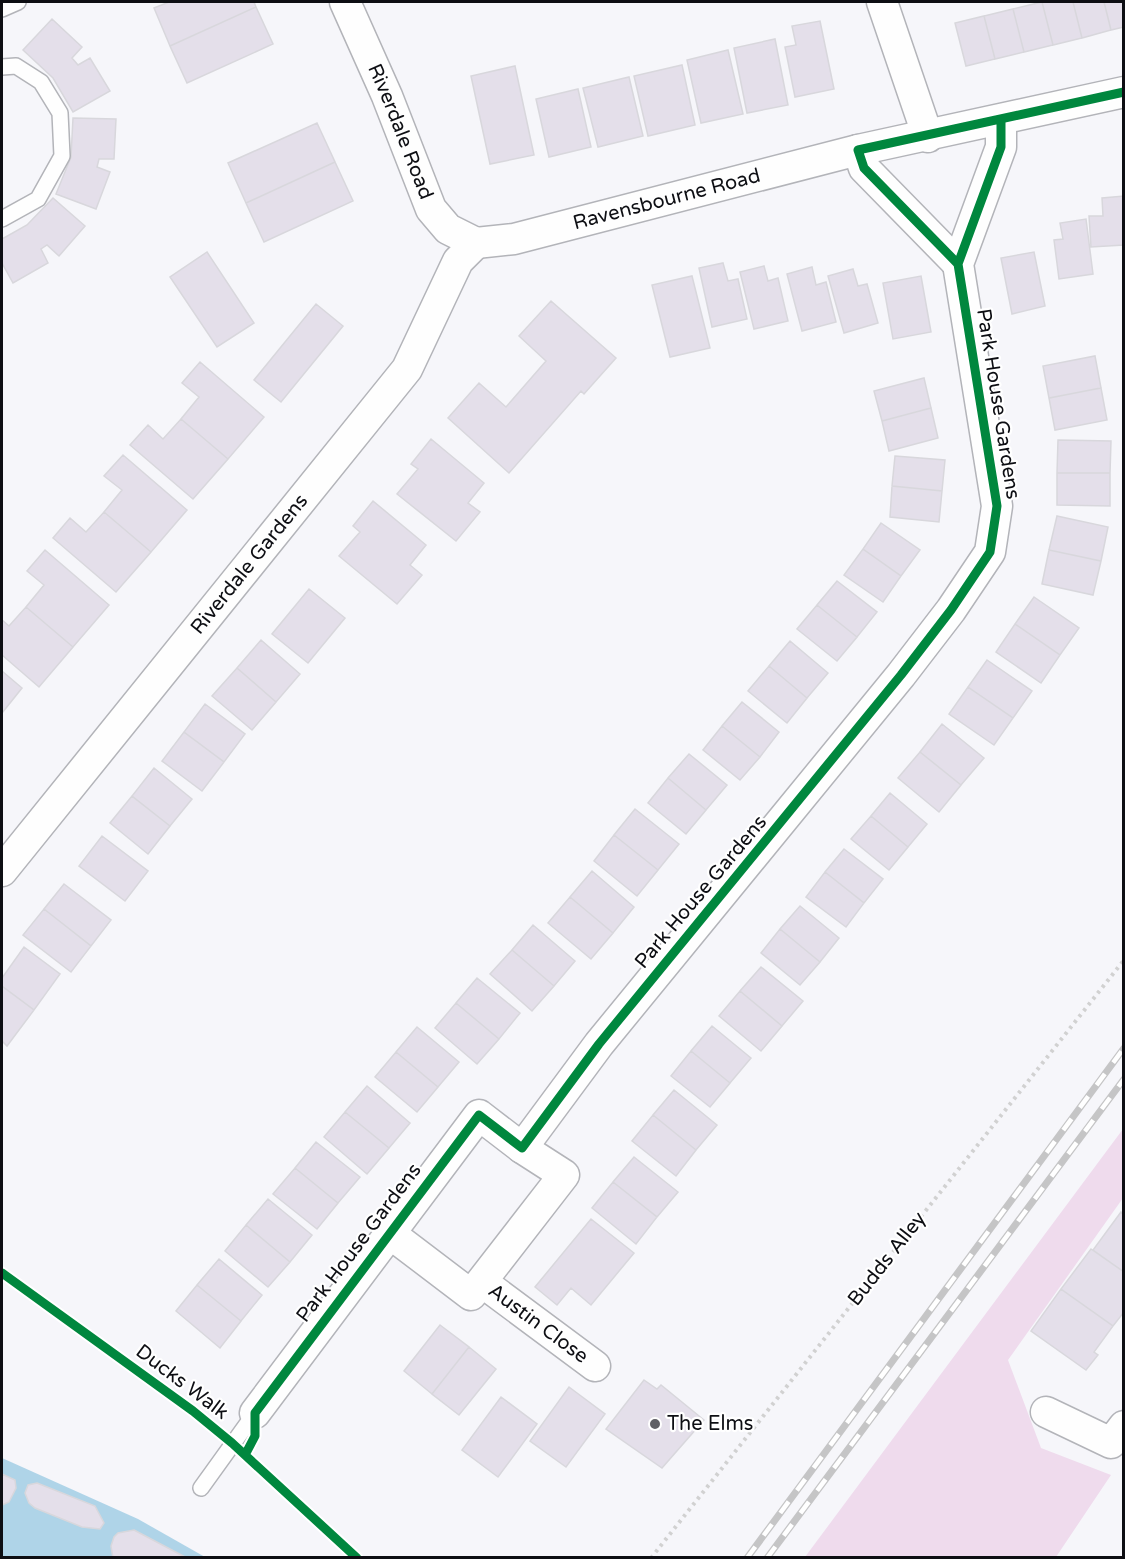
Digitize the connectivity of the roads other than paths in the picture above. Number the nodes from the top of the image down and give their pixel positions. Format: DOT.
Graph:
graph roads {
  1 [pos="18,2"];
  2 [pos="345,2"];
  3 [pos="882,2"];
  4 [pos="2,9"];
  5 [pos="2,67"];
  6 [pos="1124,92"];
  7 [pos="1001,120"];
  8 [pos="928,137"];
  9 [pos="858,150"];
  10 [pos="2,219"];
  11 [pos="476,243"];
  12 [pos="958,264"];
  13 [pos="2,870"];
  14 [pos="522,1148"];
  15 [pos="388,1232"];
  16 [pos="482,1282"];
  17 [pos="595,1366"];
  18 [pos="1046,1412"];
  19 [pos="255,1413"];
  20 [pos="1124,1426"];
  21 [pos="201,1488"];
  1 -- 4 [label="lane"];
  2 -- 11 [label="street, Riverdale Road"];
  3 -- 8 [label="street"];
  5 -- 10 [label="lane"];
  6 -- 7 [label="street, Ravensbourne Road"];
  7 -- 8 [label="street, Ravensbourne Road"];
  7 -- 12 [label="street"];
  8 -- 9 [label="street, Ravensbourne Road"];
  9 -- 11 [label="street, Ravensbourne Road"];
  9 -- 12 [label="street"];
  11 -- 13 [label="street, Riverdale Gardens"];
  12 -- 14 [label="street, Park House Gardens"];
  14 -- 15 [label="street, Park House Gardens"];
  14 -- 16 [label="street, Park House Gardens"];
  15 -- 16 [label="street, Park House Gardens"];
  15 -- 19 [label="street, Park House Gardens"];
  16 -- 17 [label="street, Austin Close"];
  18 -- 20 [label="street"];
  19 -- 21 [label="lane"];
}
